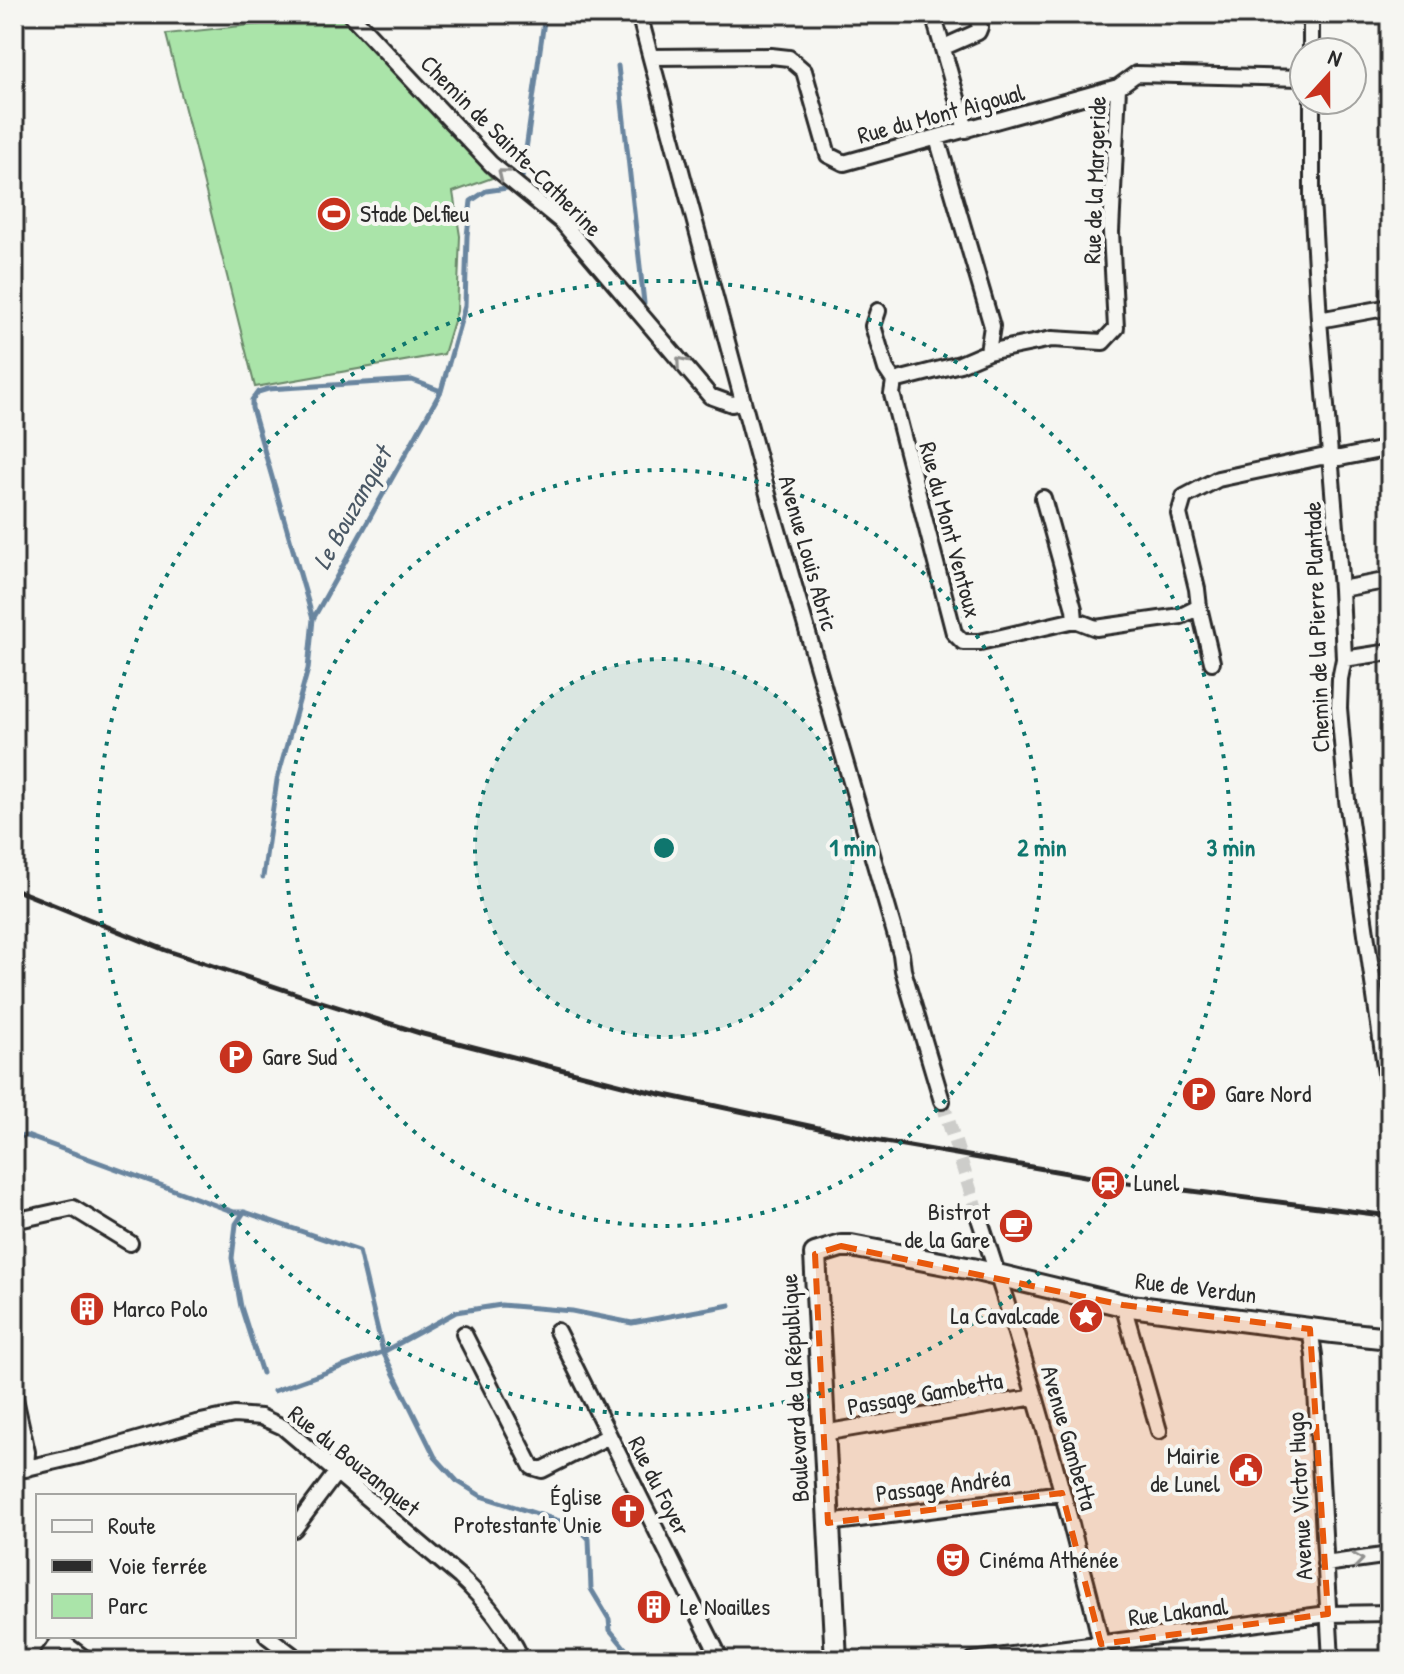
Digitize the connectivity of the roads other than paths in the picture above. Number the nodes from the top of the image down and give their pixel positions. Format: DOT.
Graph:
graph roads {
  1 [pos="350,14"];
  2 [pos="639,14"];
  3 [pos="933,14"];
  4 [pos="976,14"];
  5 [pos="1311,14"];
  6 [pos="1311,36"];
  7 [pos="944,47"];
  8 [pos="651,57"];
  9 [pos="1288,78"];
  10 [pos="1118,87"];
  11 [pos="1312,116"];
  12 [pos="966,130"];
  13 [pos="937,138"];
  14 [pos="1390,307"];
  15 [pos="878,311"];
  16 [pos="1319,320"];
  17 [pos="988,352"];
  18 [pos="894,381"];
  19 [pos="742,402"];
  20 [pos="1390,448"];
  21 [pos="1331,458"];
  22 [pos="1043,498"];
  23 [pos="1390,580"];
  24 [pos="1341,589"];
  25 [pos="1199,607"];
  26 [pos="1075,620"];
  27 [pos="1390,652"];
  28 [pos="1344,659"];
  29 [pos="1212,662"];
  30 [pos="942,1101"];
  31 [pos="1390,1102"];
  32 [pos="978,1215"];
  33 [pos="14,1221"];
  34 [pos="130,1243"];
  35 [pos="999,1276"];
  36 [pos="1123,1305"];
  37 [pos="1310,1329"];
  38 [pos="557,1331"];
  39 [pos="464,1334"];
  40 [pos="1390,1338"];
  41 [pos="14,1394"];
  42 [pos="1035,1397"];
  43 [pos="1159,1431"];
  44 [pos="823,1433"];
  45 [pos="609,1436"];
  46 [pos="20,1470"];
  47 [pos="336,1473"];
  48 [pos="1062,1493"];
  49 [pos="828,1523"];
  50 [pos="296,1526"];
  51 [pos="1390,1555"];
  52 [pos="1325,1564"];
  53 [pos="1390,1613"];
  54 [pos="1328,1614"];
  55 [pos="270,1638"];
  56 [pos="1101,1644"];
  57 [pos="45,1660"];
  58 [pos="87,1660"];
  59 [pos="299,1660"];
  60 [pos="522,1660"];
  61 [pos="721,1660"];
  62 [pos="836,1660"];
  63 [pos="973,1660"];
  64 [pos="1104,1660"];
  65 [pos="1331,1660"];
  19 -- 1 [label="street, Chemin de Sainte-Catherine, one-way"];
  2 -- 8 [label="street, Avenue Louis Abric"];
  3 -- 7 [label="street"];
  4 -- 7 [label="street"];
  5 -- 6 [label="street"];
  7 -- 12 [label="street"];
  8 -- 13 [label="street, Rue du Mont Aigoual"];
  8 -- 19 [label="street, Avenue Louis Abric"];
  9 -- 10 [label="street, Rue de la Margeride"];
  10 -- 12 [label="street, Rue du Mont Aigoual"];
  10 -- 17 [label="street, Rue de la Margeride"];
  11 -- 16 [label="street, Chemin de la Pierre Plantade"];
  12 -- 13 [label="street, Rue du Mont Aigoual"];
  13 -- 17 [label="street"];
  14 -- 16 [label="street"];
  15 -- 18 [label="street"];
  16 -- 21 [label="street, Chemin de la Pierre Plantade"];
  17 -- 18 [label="street"];
  18 -- 26 [label="street, Rue du Mont Ventoux"];
  19 -- 30 [label="street, Avenue Louis Abric"];
  20 -- 21 [label="street"];
  21 -- 24 [label="street, Chemin de la Pierre Plantade"];
  21 -- 25 [label="street"];
  22 -- 26 [label="street"];
  23 -- 24 [label="street"];
  24 -- 28 [label="street, Chemin de la Pierre Plantade"];
  25 -- 26 [label="street, Rue du Mont Ventoux"];
  25 -- 29 [label="street"];
  27 -- 28 [label="street"];
  28 -- 31 [label="street, Chemin de la Pierre Plantade"];
  32 -- 35 [label="street"];
  33 -- 34 [label="street"];
  35 -- 36 [label="main road, Rue de Verdun"];
  35 -- 42 [label="street, Avenue Gambetta"];
  35 -- 44 [label="main road, Boulevard de la République"];
  36 -- 37 [label="main road, Rue de Verdun"];
  36 -- 43 [label="street"];
  37 -- 40 [label="main road, Rue de Verdun"];
  37 -- 52 [label="street, Avenue Victor Hugo"];
  38 -- 45 [label="street, Rue du Foyer"];
  39 -- 45 [label="street"];
  41 -- 46 [label="street"];
  42 -- 44 [label="street, Passage Gambetta"];
  42 -- 48 [label="street, Avenue Gambetta"];
  44 -- 49 [label="main road, Boulevard de la République"];
  45 -- 61 [label="street, Rue du Foyer"];
  46 -- 47 [label="street, Rue du Bouzanquet"];
  47 -- 50 [label="street"];
  47 -- 60 [label="street, Rue du Bouzanquet"];
  48 -- 49 [label="street, Passage Andréa"];
  48 -- 56 [label="street, Avenue Gambetta"];
  49 -- 62 [label="main road, Boulevard de la République"];
  52 -- 51 [label="street, one-way"];
  52 -- 54 [label="street, Avenue Victor Hugo"];
  53 -- 54 [label="street, Rue Lakanal"];
  54 -- 56 [label="street, Rue Lakanal"];
  54 -- 65 [label="street, Avenue Victor Hugo"];
  55 -- 59 [label="street"];
  56 -- 63 [label="street, Rue Lakanal"];
  56 -- 64 [label="street, Avenue Gambetta"];
  57 -- 58 [label="street"];
}
